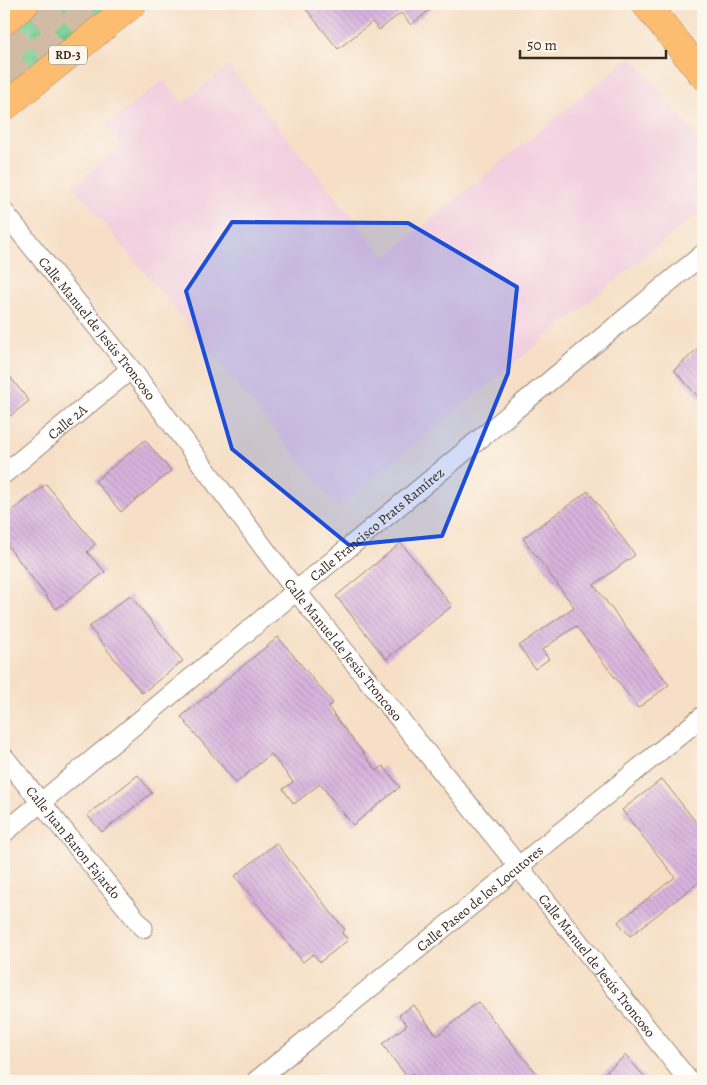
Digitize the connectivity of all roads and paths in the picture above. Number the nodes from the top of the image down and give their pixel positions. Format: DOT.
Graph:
graph roads {
  1 [pos="25,4"];
  2 [pos="132,4"];
  3 [pos="646,4"];
  4 [pos="4,21"];
  5 [pos="703,75"];
  6 [pos="4,107"];
  7 [pos="4,212"];
  8 [pos="703,254"];
  9 [pos="131,369"];
  10 [pos="4,474"];
  11 [pos="296,591"];
  12 [pos="703,716"];
  13 [pos="4,757"];
  14 [pos="41,802"];
  15 [pos="4,833"];
  16 [pos="519,867"];
  17 [pos="143,928"];
  18 [pos="256,1081"];
  19 [pos="689,1081"];
  1 -- 4 [label="main road"];
  2 -- 6 [label="main road, RD-3"];
  3 -- 5 [label="main road"];
  7 -- 9 [label="street, Calle Manuel de Jesús Troncoso"];
  8 -- 11 [label="street, Calle Francisco Prats Ramírez"];
  9 -- 10 [label="street, Calle 2A"];
  9 -- 11 [label="street, Calle Manuel de Jesús Troncoso"];
  11 -- 14 [label="street, Calle Francisco Prats Ramírez"];
  11 -- 16 [label="street, Calle Manuel de Jesús Troncoso"];
  12 -- 16 [label="street, Calle Paseo de los Locutores"];
  13 -- 14 [label="street, Calle Juan Baron Fajardo"];
  14 -- 15 [label="street, Calle Francisco Prats Ramírez"];
  14 -- 17 [label="street, Calle Juan Baron Fajardo"];
  16 -- 18 [label="street, Calle Paseo de los Locutores"];
  16 -- 19 [label="street, Calle Manuel de Jesús Troncoso"];
}
